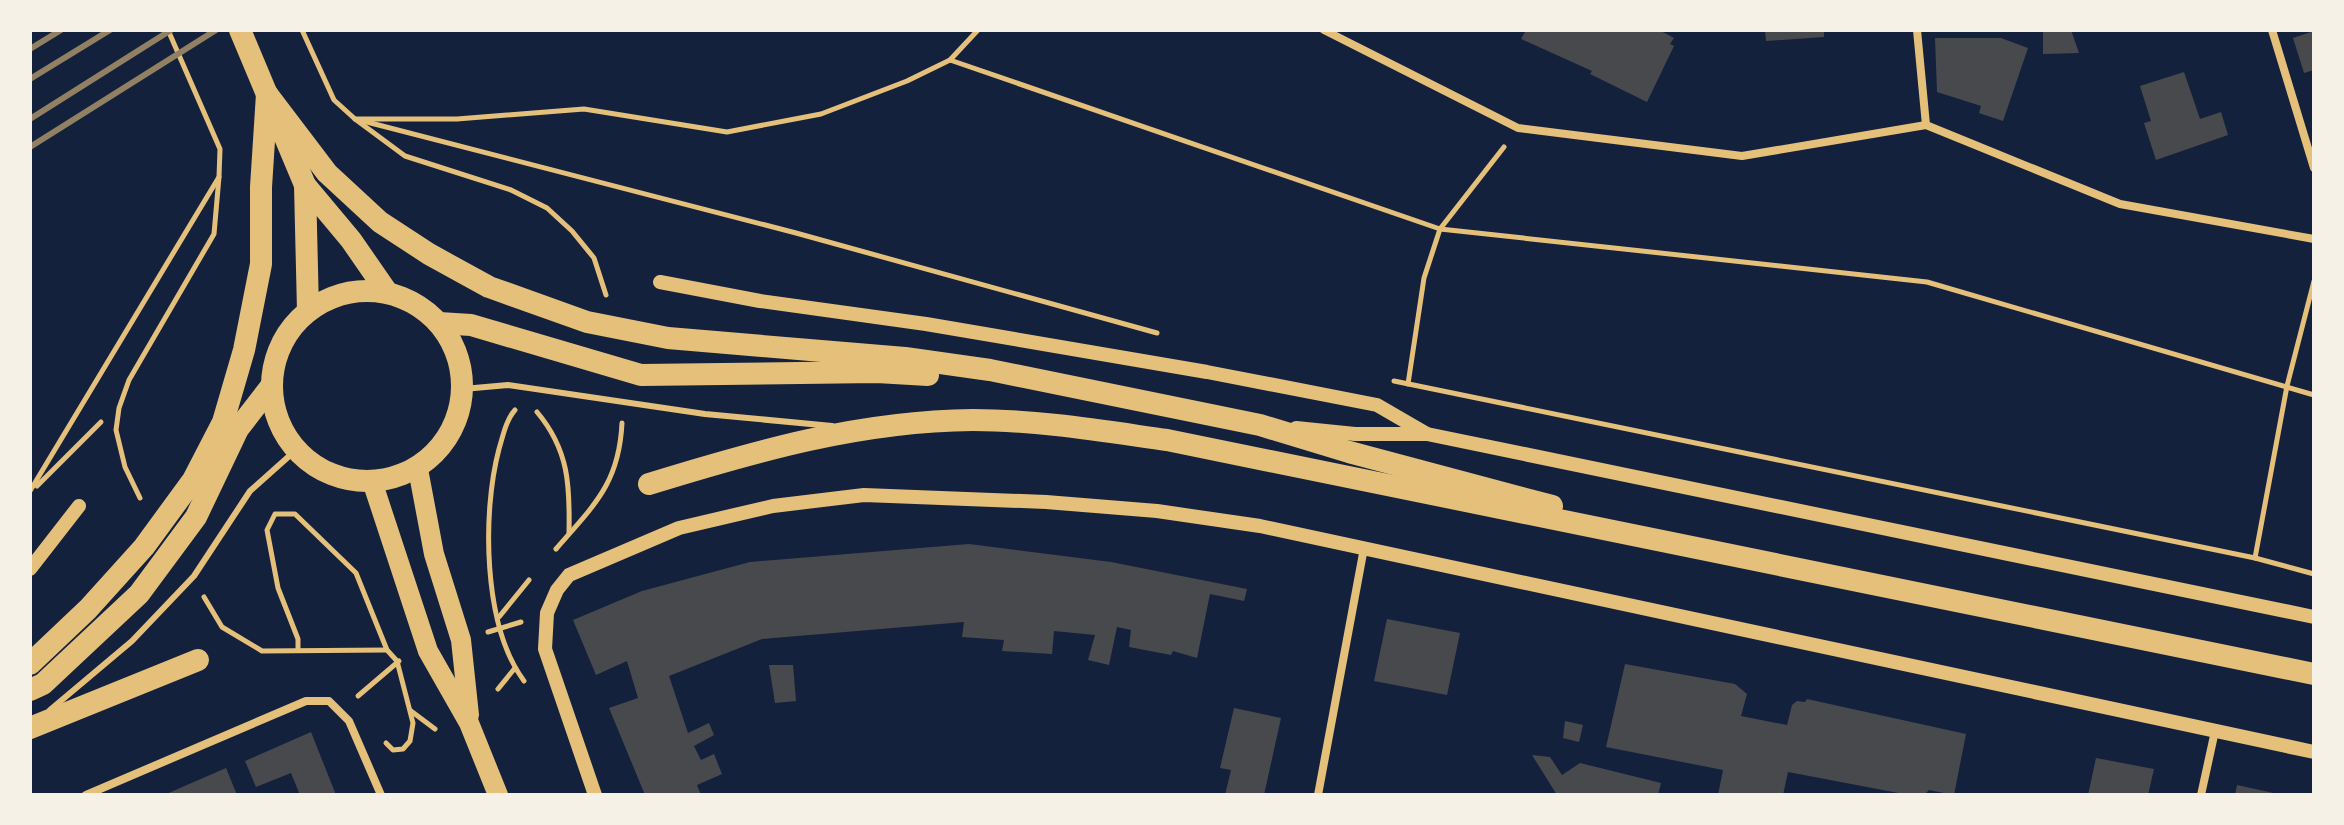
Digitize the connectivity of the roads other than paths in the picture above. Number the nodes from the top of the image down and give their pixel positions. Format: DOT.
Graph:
graph roads {
  1 [pos="240,30"];
  2 [pos="1324,30"];
  3 [pos="1917,30"];
  4 [pos="2272,30"];
  5 [pos="267,94"];
  6 [pos="1926,125"];
  7 [pos="2314,168"];
  8 [pos="305,185"];
  9 [pos="2314,239"];
  10 [pos="660,282"];
  11 [pos="387,292"];
  12 [pos="308,311"];
  13 [pos="439,323"];
  14 [pos="272,385"];
  15 [pos="1068,385"];
  16 [pos="463,389"];
  17 [pos="1260,425"];
  18 [pos="864,428"];
  19 [pos="1427,434"];
  20 [pos="296,450"];
  21 [pos="418,469"];
  22 [pos="372,481"];
  23 [pos="649,484"];
  24 [pos="79,506"];
  25 [pos="1364,548"];
  26 [pos="1721,555"];
  27 [pos="30,569"];
  28 [pos="2314,617"];
  29 [pos="198,660"];
  30 [pos="30,664"];
  31 [pos="2314,674"];
  32 [pos="30,690"];
  33 [pos="469,723"];
  34 [pos="30,728"];
  35 [pos="2215,731"];
  36 [pos="2314,752"];
  37 [pos="86,795"];
  38 [pos="381,795"];
  39 [pos="498,795"];
  40 [pos="595,795"];
  41 [pos="1318,795"];
  42 [pos="2201,795"];
  1 -- 5 [label="highway"];
  2 -- 6 [label="street"];
  3 -- 6 [label="street"];
  4 -- 7 [label="street"];
  5 -- 8 [label="highway"];
  5 -- 15 [label="highway"];
  5 -- 30 [label="highway"];
  6 -- 9 [label="street"];
  8 -- 11 [label="highway"];
  8 -- 12 [label="highway"];
  10 -- 19 [label="street"];
  11 -- 12 [label="highway"];
  11 -- 13 [label="highway"];
  12 -- 14 [label="highway"];
  13 -- 15 [label="highway"];
  13 -- 16 [label="highway"];
  14 -- 20 [label="highway"];
  14 -- 32 [label="highway"];
  15 -- 17 [label="highway"];
  16 -- 18 [label="lane"];
  16 -- 21 [label="highway"];
  17 -- 19 [label="street"];
  17 -- 26 [label="highway"];
  18 -- 23 [label="highway"];
  18 -- 26 [label="highway"];
  19 -- 28 [label="street"];
  20 -- 22 [label="highway"];
  20 -- 34 [label="lane"];
  21 -- 22 [label="highway"];
  21 -- 33 [label="main road"];
  22 -- 33 [label="main road"];
  24 -- 27 [label="street"];
  25 -- 35 [label="street"];
  25 -- 40 [label="street"];
  25 -- 41 [label="street"];
  26 -- 31 [label="highway"];
  29 -- 34 [label="highway"];
  33 -- 39 [label="main road"];
  35 -- 36 [label="street"];
  35 -- 42 [label="street"];
  37 -- 38 [label="street"];
}
